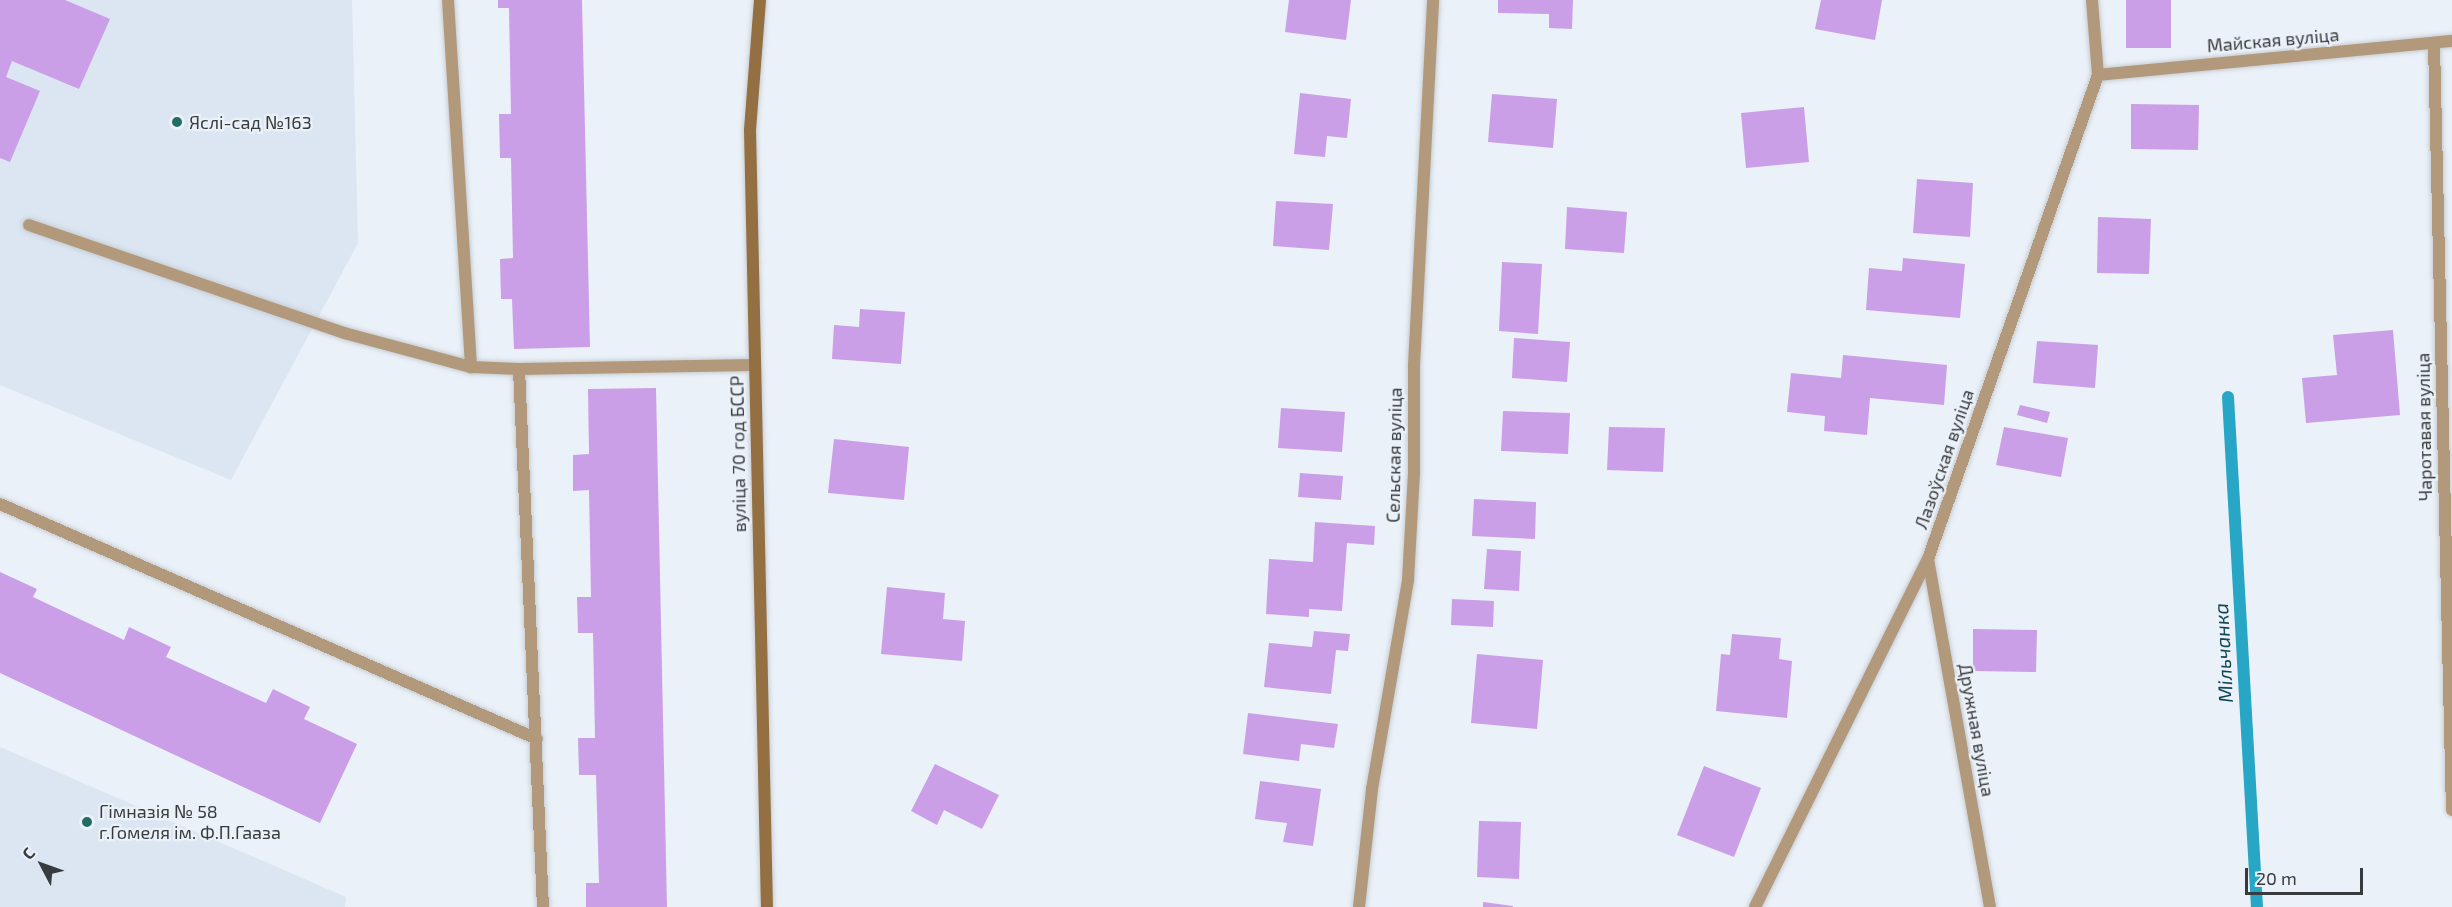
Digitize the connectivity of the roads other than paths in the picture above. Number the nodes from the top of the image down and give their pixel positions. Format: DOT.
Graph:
graph roads {
  1 [pos="448,0"];
  2 [pos="760,0"];
  3 [pos="1433,0"];
  4 [pos="2092,0"];
  5 [pos="2452,41"];
  6 [pos="2434,43"];
  7 [pos="2098,75"];
  8 [pos="29,225"];
  9 [pos="753,365"];
  10 [pos="471,367"];
  11 [pos="519,369"];
  12 [pos="0,504"];
  13 [pos="1928,559"];
  14 [pos="537,739"];
  15 [pos="2452,810"];
  16 [pos="543,907"];
  17 [pos="767,907"];
  18 [pos="1359,907"];
  19 [pos="1755,907"];
  20 [pos="1990,907"];
  1 -- 10 [label="street"];
  2 -- 9 [label="street, вуліца 70 год БССР"];
  3 -- 18 [label="street, Сельская вуліца"];
  4 -- 7 [label="street, Лазоўская вуліца"];
  5 -- 6 [label="street, Майская вуліца"];
  6 -- 7 [label="street, Майская вуліца"];
  6 -- 15 [label="street, Чаротавая вуліца"];
  7 -- 13 [label="street, Лазоўская вуліца"];
  8 -- 10 [label="street"];
  9 -- 11 [label="street"];
  9 -- 17 [label="street, вуліца 70 год БССР"];
  10 -- 11 [label="street"];
  11 -- 14 [label="street"];
  12 -- 14 [label="street"];
  13 -- 19 [label="street, Лазоўская вуліца"];
  13 -- 20 [label="street, Дружная вуліца"];
  14 -- 16 [label="street"];
}
